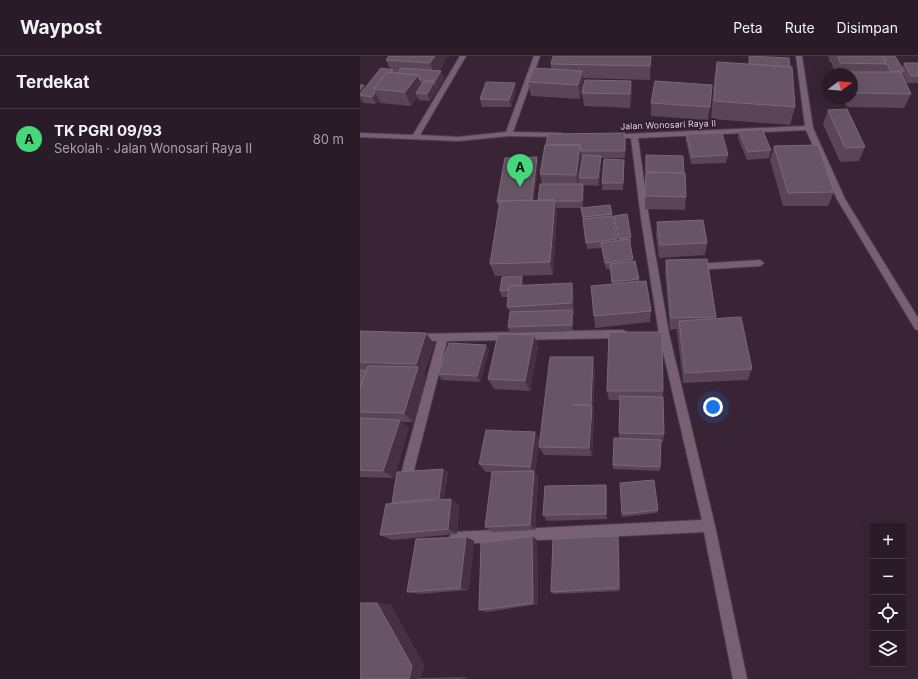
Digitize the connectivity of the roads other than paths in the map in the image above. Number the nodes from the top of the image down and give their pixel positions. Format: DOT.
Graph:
graph roads {
  1 [pos="463,56"];
  2 [pos="537,56"];
  3 [pos="799,56"];
  4 [pos="809,128"];
  5 [pos="509,134"];
  6 [pos="360,135"];
  7 [pos="570,135"];
  8 [pos="621,136"];
  9 [pos="634,136"];
  10 [pos="415,138"];
  11 [pos="760,263"];
  12 [pos="684,268"];
  13 [pos="918,326"];
  14 [pos="632,334"];
  15 [pos="443,337"];
  16 [pos="404,338"];
  17 [pos="408,470"];
  18 [pos="709,526"];
  19 [pos="440,540"];
  20 [pos="740,679"];
  1 -- 10 [label="street"];
  2 -- 5 [label="street"];
  3 -- 4 [label="street"];
  4 -- 9 [label="street, Jalan Wonosari Raya II"];
  4 -- 13 [label="street"];
  5 -- 7 [label="street"];
  5 -- 10 [label="street"];
  6 -- 10 [label="street"];
  8 -- 9 [label="street, Jalan Wonosari Raya II"];
  9 -- 18 [label="street"];
  11 -- 12 [label="street"];
  14 -- 15 [label="street"];
  15 -- 16 [label="street"];
  15 -- 17 [label="street"];
  18 -- 19 [label="street"];
  18 -- 20 [label="street"];
}
